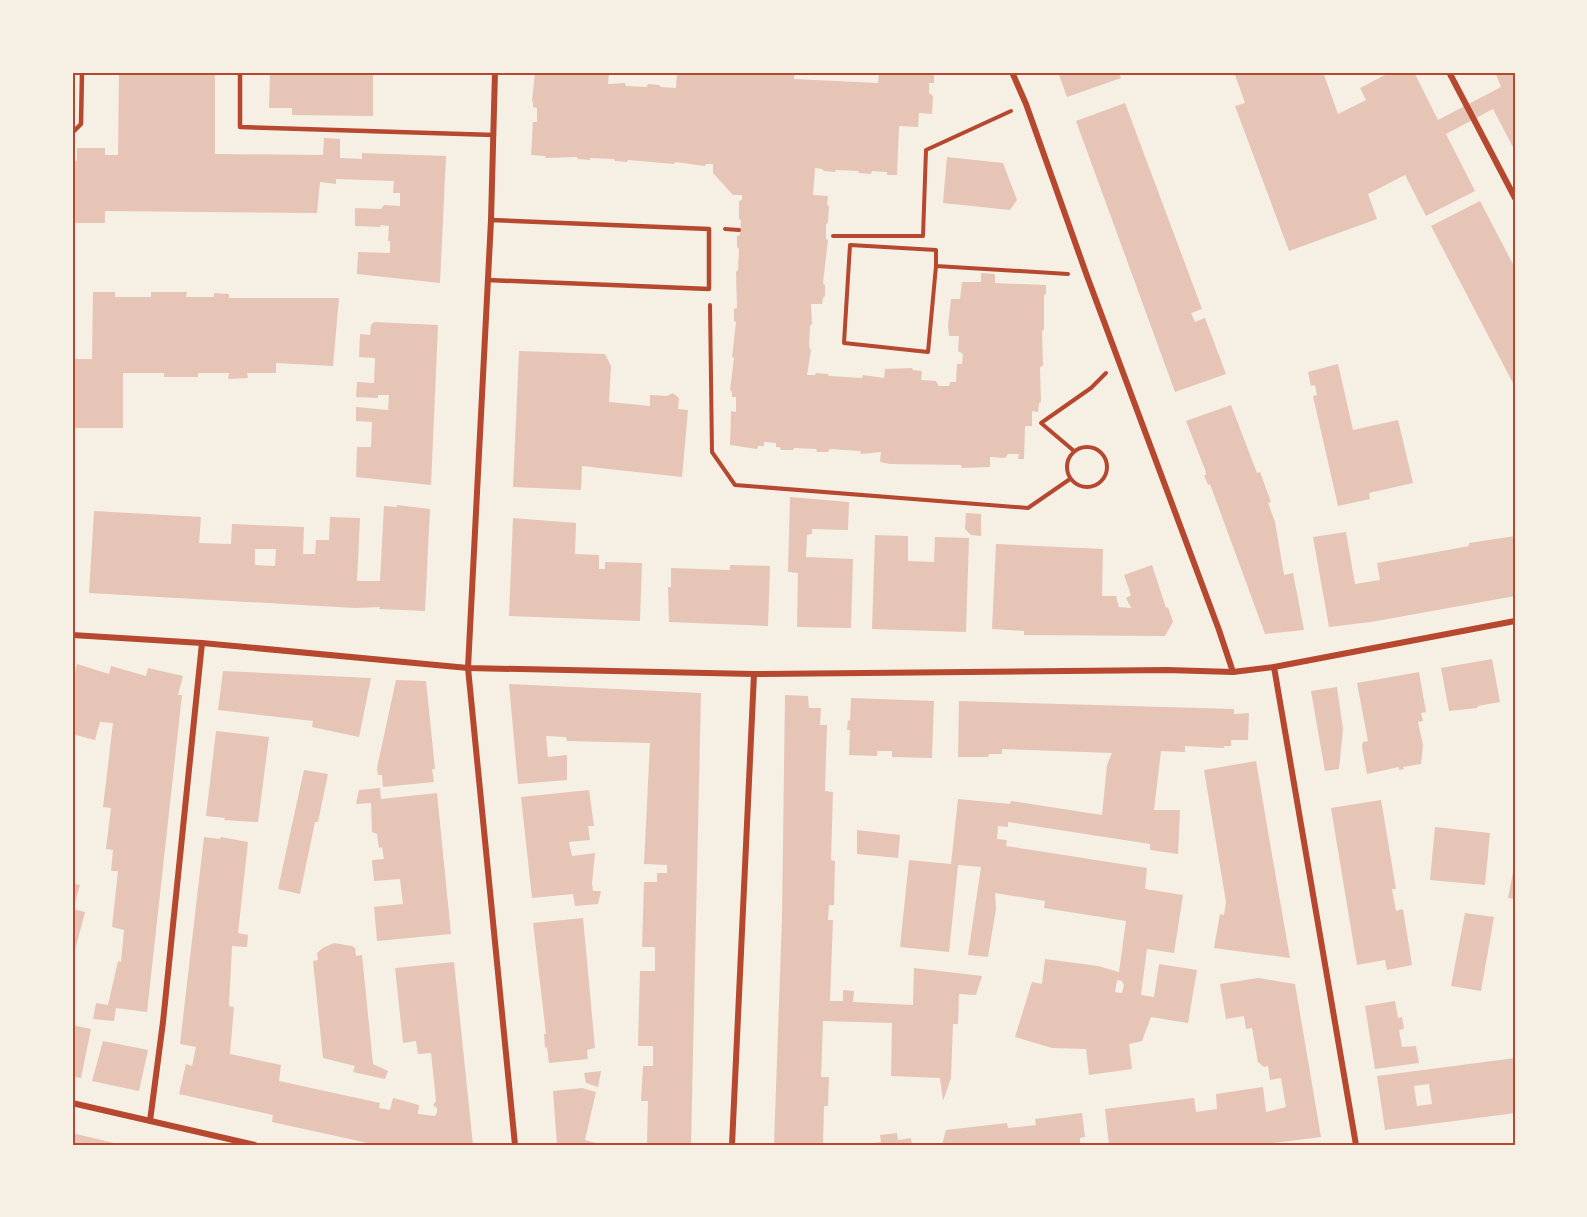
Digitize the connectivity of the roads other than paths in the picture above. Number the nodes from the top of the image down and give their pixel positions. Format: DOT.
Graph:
graph roads {
  1 [pos="82,72"];
  2 [pos="240,72"];
  3 [pos="495,72"];
  4 [pos="1012,72"];
  5 [pos="1449,72"];
  6 [pos="72,133"];
  7 [pos="494,135"];
  8 [pos="1515,198"];
  9 [pos="491,220"];
  10 [pos="488,280"];
  11 [pos="1515,621"];
  12 [pos="72,635"];
  13 [pos="202,643"];
  14 [pos="1274,667"];
  15 [pos="468,668"];
  16 [pos="1233,672"];
  17 [pos="754,674"];
  18 [pos="72,1103"];
  19 [pos="150,1121"];
  20 [pos="255,1145"];
  21 [pos="515,1145"];
  22 [pos="732,1145"];
  23 [pos="1356,1145"];
  1 -- 6 [label="lane"];
  2 -- 7 [label="lane"];
  3 -- 7 [label="street"];
  4 -- 16 [label="street"];
  5 -- 8 [label="street"];
  7 -- 9 [label="street"];
  9 -- 10 [label="street"];
  9 -- 10 [label="lane"];
  10 -- 15 [label="street"];
  11 -- 14 [label="street"];
  12 -- 13 [label="street"];
  13 -- 15 [label="street"];
  13 -- 19 [label="street"];
  14 -- 16 [label="street"];
  14 -- 23 [label="street"];
  15 -- 17 [label="street"];
  15 -- 21 [label="street"];
  16 -- 17 [label="street"];
  17 -- 22 [label="street"];
  18 -- 19 [label="street"];
  19 -- 20 [label="street"];
}
